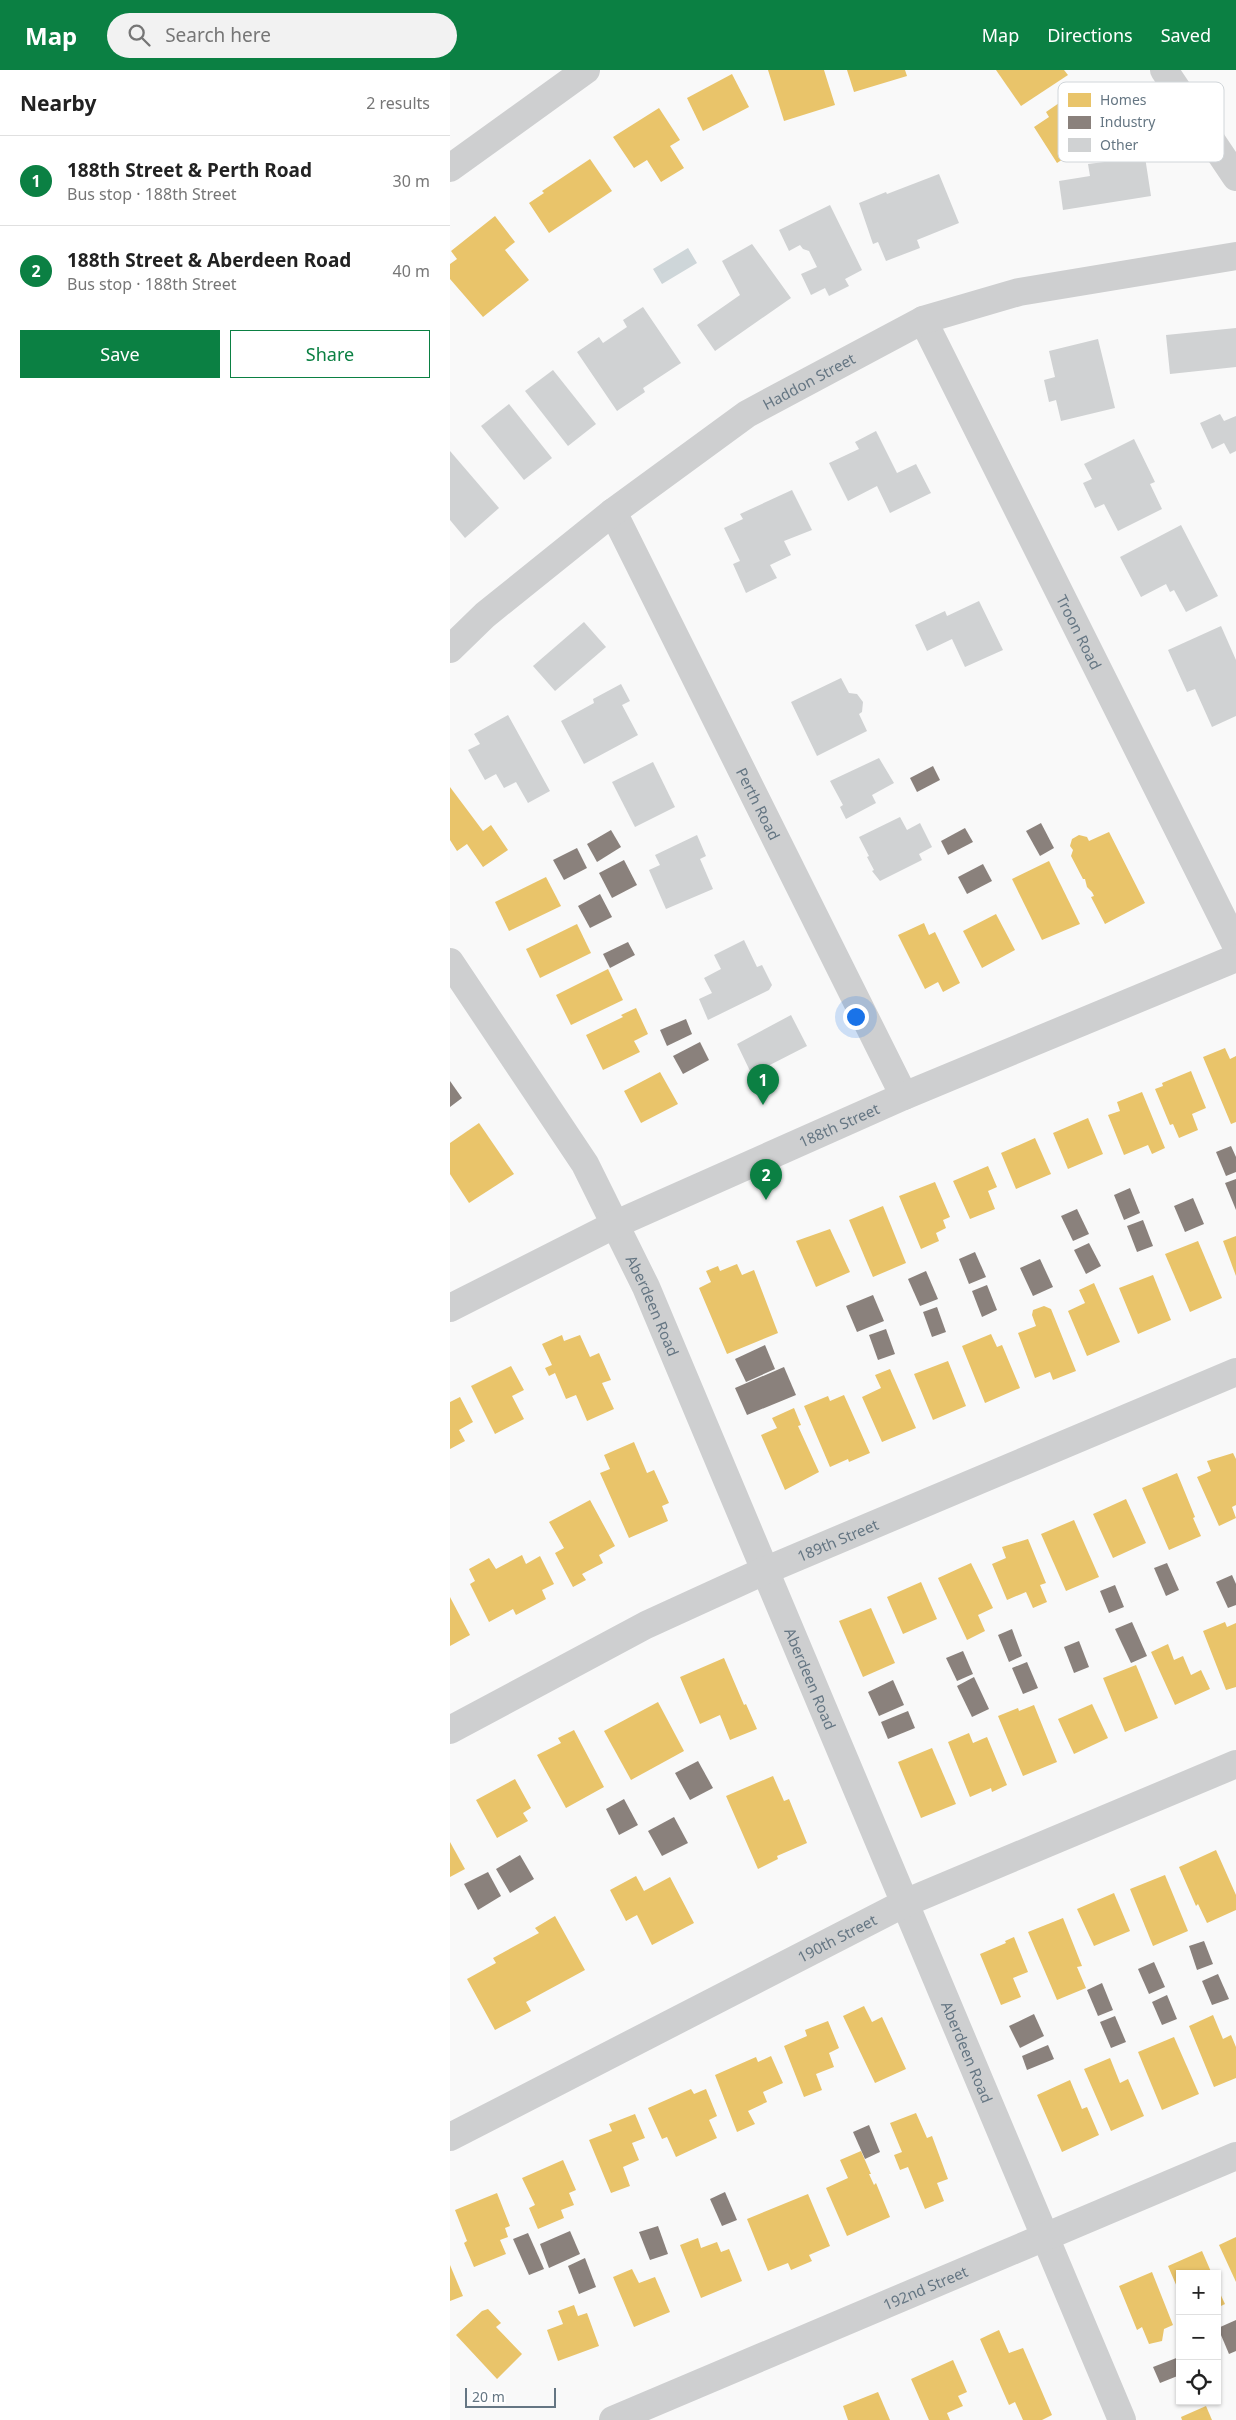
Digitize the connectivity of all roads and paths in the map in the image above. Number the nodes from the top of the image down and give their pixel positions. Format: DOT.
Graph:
graph roads {
  1 [pos="586,70"];
  2 [pos="1164,70"];
  3 [pos="1172,82"];
  4 [pos="1224,159"];
  5 [pos="450,168"];
  6 [pos="1236,177"];
  7 [pos="1236,256"];
  8 [pos="923,320"];
  9 [pos="613,512"];
  10 [pos="450,649"];
  11 [pos="1236,945"];
  12 [pos="1236,958"];
  13 [pos="450,962"];
  14 [pos="904,1096"];
  15 [pos="616,1224"];
  16 [pos="450,1308"];
  17 [pos="1236,1372"];
  18 [pos="764,1571"];
  19 [pos="450,1730"];
  20 [pos="1236,1764"];
  21 [pos="906,1903"];
  22 [pos="450,2137"];
  23 [pos="1236,2156"];
  24 [pos="1045,2237"];
  25 [pos="613,2420"];
  26 [pos="1122,2420"];
  1 -- 5 [label="street"];
  2 -- 3 [label="street"];
  4 -- 6 [label="street"];
  7 -- 8 [label="street, Haddon Street"];
  8 -- 9 [label="street, Haddon Street"];
  8 -- 11 [label="street, Troon Road"];
  9 -- 10 [label="street, Haddon Street"];
  9 -- 14 [label="street, Perth Road"];
  12 -- 14 [label="street, 188th Street"];
  13 -- 15 [label="street, Aberdeen Road"];
  14 -- 15 [label="street, 188th Street"];
  15 -- 16 [label="street, 188th Street"];
  15 -- 18 [label="street, Aberdeen Road"];
  17 -- 18 [label="street, 189th Street"];
  18 -- 19 [label="street, 189th Street"];
  18 -- 21 [label="street, Aberdeen Road"];
  20 -- 21 [label="street, 190th Street"];
  21 -- 22 [label="street, 190th Street"];
  21 -- 24 [label="street, Aberdeen Road"];
  23 -- 24 [label="street, 192nd Street"];
  24 -- 25 [label="street, 192nd Street"];
  24 -- 26 [label="street, Aberdeen Road"];
}
